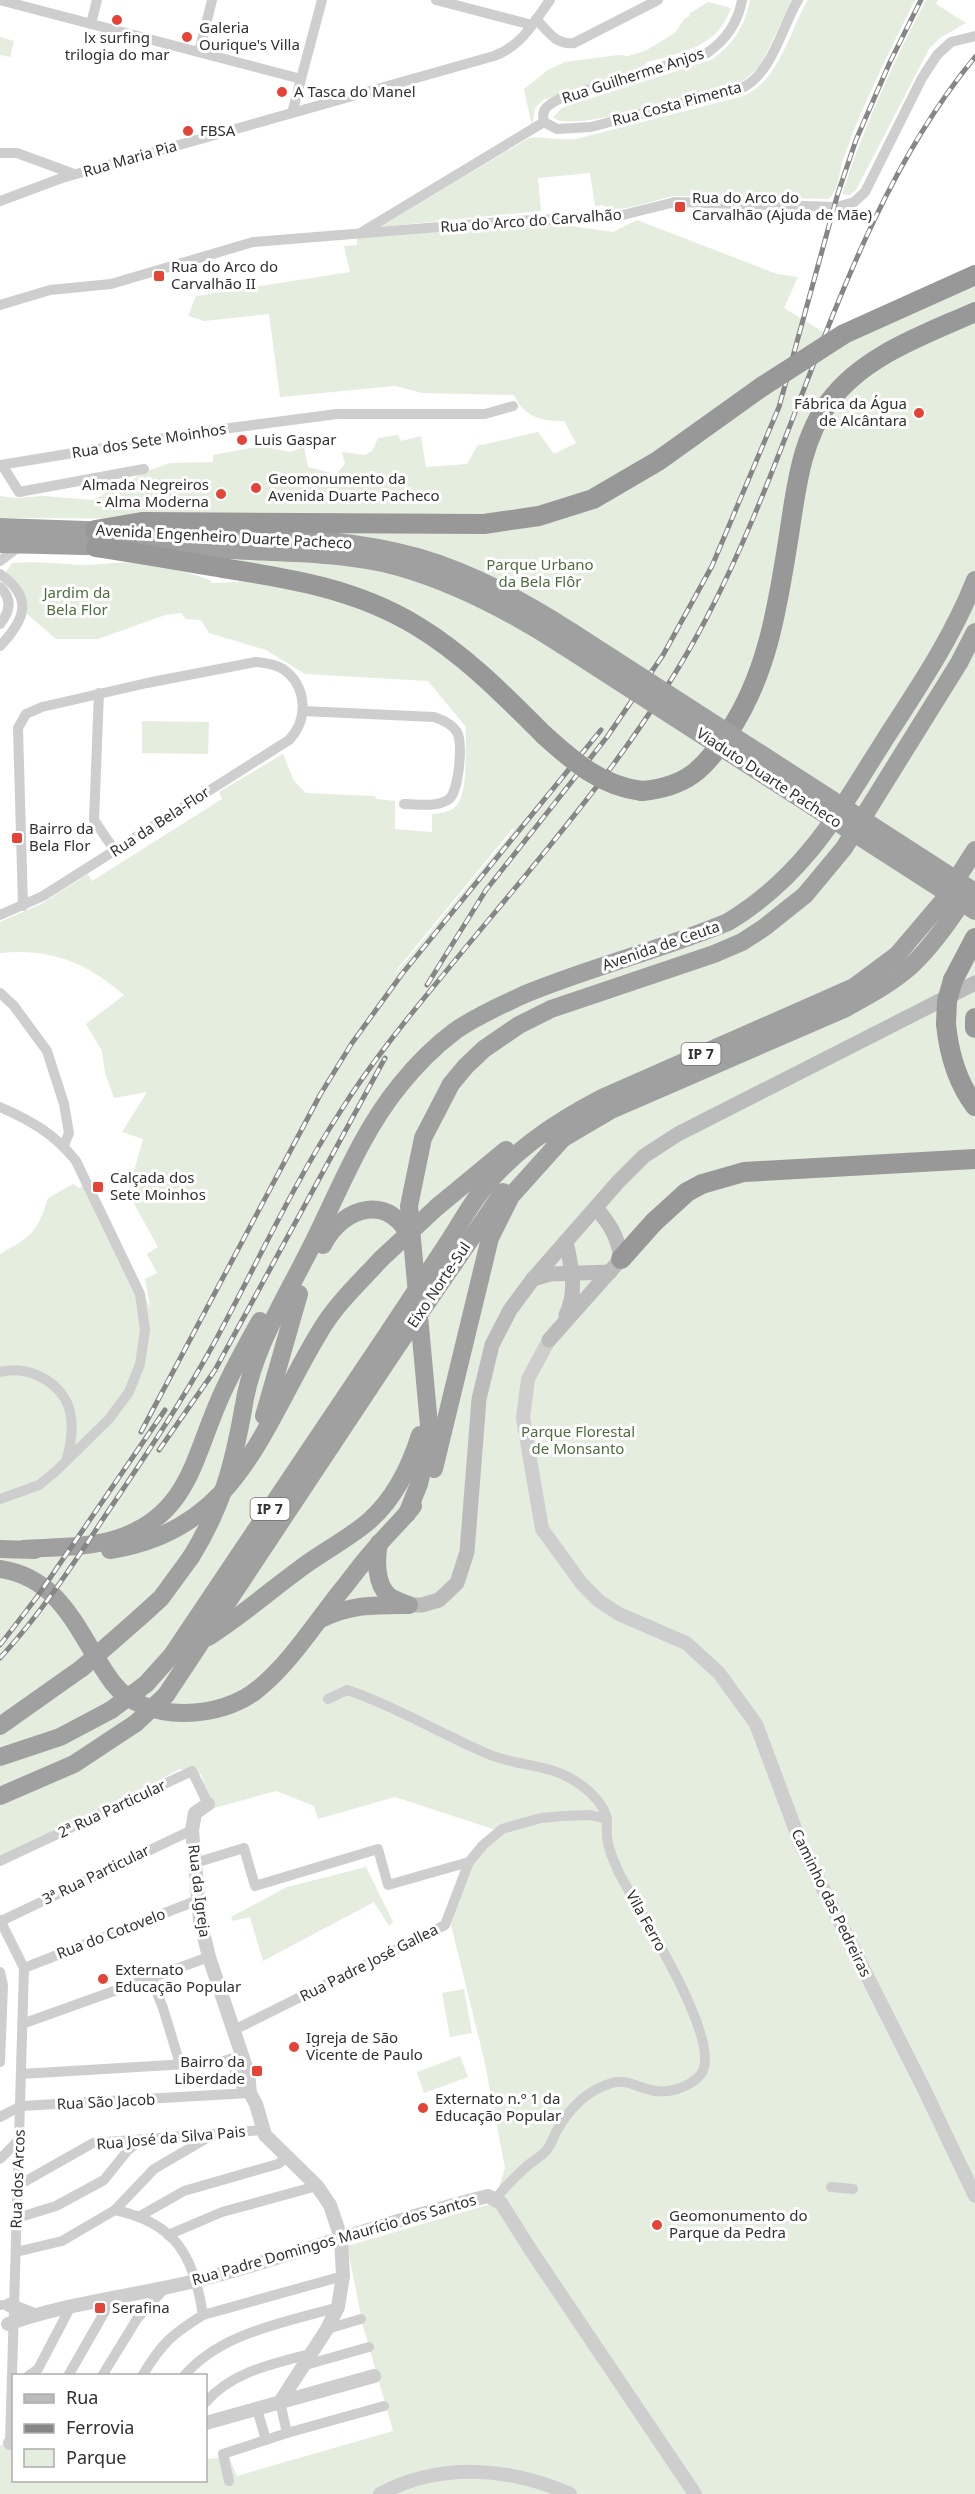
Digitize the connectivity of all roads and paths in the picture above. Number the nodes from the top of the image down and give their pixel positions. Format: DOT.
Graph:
graph roads {
  1 [pos="0,0"];
  2 [pos="98,0"];
  3 [pos="212,0"];
  4 [pos="322,0"];
  5 [pos="436,0"];
  6 [pos="550,0"];
  7 [pos="658,0"];
  8 [pos="742,0"];
  9 [pos="798,0"];
  10 [pos="534,22"];
  11 [pos="91,24"];
  12 [pos="974,34"];
  13 [pos="199,52"];
  14 [pos="301,79"];
  15 [pos="292,113"];
  16 [pos="544,122"];
  17 [pos="0,153"];
  18 [pos="75,174"];
  19 [pos="0,201"];
  20 [pos="361,233"];
  21 [pos="975,275"];
  22 [pos="0,305"];
  23 [pos="975,312"];
  24 [pos="513,406"];
  25 [pos="1,465"];
  26 [pos="144,469"];
  27 [pos="0,526"];
  28 [pos="96,538"];
  29 [pos="0,544"];
  30 [pos="23,544"];
  31 [pos="0,561"];
  32 [pos="0,574"];
  33 [pos="975,580"];
  34 [pos="0,587"];
  35 [pos="0,624"];
  36 [pos="975,632"];
  37 [pos="567,639"];
  38 [pos="0,646"];
  39 [pos="99,693"];
  40 [pos="303,711"];
  41 [pos="404,804"];
  42 [pos="975,850"];
  43 [pos="115,852"];
  44 [pos="975,882"];
  45 [pos="975,892"];
  46 [pos="23,906"];
  47 [pos="975,911"];
  48 [pos="0,915"];
  49 [pos="704,932"];
  50 [pos="975,938"];
  51 [pos="714,954"];
  52 [pos="975,983"];
  53 [pos="543,987"];
  54 [pos="0,993"];
  55 [pos="551,1009"];
  56 [pos="975,1018"];
  57 [pos="975,1028"];
  58 [pos="975,1106"];
  59 [pos="0,1107"];
  60 [pos="557,1132"];
  61 [pos="64,1145"];
  62 [pos="975,1159"];
  63 [pos="353,1162"];
  64 [pos="596,1208"];
  65 [pos="566,1241"];
  66 [pos="413,1245"];
  67 [pos="615,1265"];
  68 [pos="572,1274"];
  69 [pos="533,1279"];
  70 [pos="299,1294"];
  71 [pos="549,1340"];
  72 [pos="0,1372"];
  73 [pos="243,1410"];
  74 [pos="430,1410"];
  75 [pos="67,1459"];
  76 [pos="249,1460"];
  77 [pos="0,1499"];
  78 [pos="407,1514"];
  79 [pos="379,1543"];
  80 [pos="0,1549"];
  81 [pos="23,1550"];
  82 [pos="0,1569"];
  83 [pos="410,1605"];
  84 [pos="317,1621"];
  85 [pos="204,1640"];
  86 [pos="328,1699"];
  87 [pos="0,1726"];
  88 [pos="0,1757"];
  89 [pos="0,1796"];
  90 [pos="208,1804"];
  91 [pos="607,1820"];
  92 [pos="192,1830"];
  93 [pos="0,1861"];
  94 [pos="468,1862"];
  95 [pos="195,1863"];
  96 [pos="198,1900"];
  97 [pos="0,1920"];
  98 [pos="209,1957"];
  99 [pos="24,1968"];
  100 [pos="0,1972"];
  101 [pos="151,1978"];
  102 [pos="22,2024"];
  103 [pos="234,2030"];
  104 [pos="237,2057"];
  105 [pos="0,2062"];
  106 [pos="180,2064"];
  107 [pos="21,2074"];
  108 [pos="250,2093"];
  109 [pos="21,2106"];
  110 [pos="0,2117"];
  111 [pos="263,2130"];
  112 [pos="217,2133"];
  113 [pos="146,2138"];
  114 [pos="18,2141"];
  115 [pos="287,2157"];
  116 [pos="0,2159"];
  117 [pos="17,2186"];
  118 [pos="317,2186"];
  119 [pos="831,2187"];
  120 [pos="853,2189"];
  121 [pos="975,2196"];
  122 [pos="496,2198"];
  123 [pos="115,2210"];
  124 [pos="140,2216"];
  125 [pos="17,2218"];
  126 [pos="168,2235"];
  127 [pos="340,2238"];
  128 [pos="16,2252"];
  129 [pos="343,2276"];
  130 [pos="198,2280"];
  131 [pos="166,2287"];
  132 [pos="112,2299"];
  133 [pos="6,2305"];
  134 [pos="338,2307"];
  135 [pos="70,2308"];
  136 [pos="34,2315"];
  137 [pos="203,2315"];
  138 [pos="361,2319"];
  139 [pos="5,2324"];
  140 [pos="327,2329"];
  141 [pos="369,2347"];
  142 [pos="306,2360"];
  143 [pos="31,2374"];
  144 [pos="69,2374"];
  145 [pos="103,2374"];
  146 [pos="143,2374"];
  147 [pos="186,2374"];
  148 [pos="374,2376"];
  149 [pos="12,2377"];
  150 [pos="207,2401"];
  151 [pos="280,2402"];
  152 [pos="384,2406"];
  153 [pos="257,2409"];
  154 [pos="12,2414"];
  155 [pos="207,2423"];
  156 [pos="287,2433"];
  157 [pos="266,2440"];
  158 [pos="12,2443"];
  159 [pos="229,2481"];
  160 [pos="380,2494"];
  161 [pos="570,2494"];
  162 [pos="695,2494"];
  1 -- 11 [label="street"];
  2 -- 11 [label="street"];
  3 -- 13 [label="street"];
  4 -- 14 [label="street"];
  5 -- 10 [label="street"];
  6 -- 10 [label="street, Rua Maria Pia"];
  7 -- 10 [label="street"];
  8 -- 16 [label="street, Rua Guilherme Anjos"];
  9 -- 16 [label="street, Rua Costa Pimenta"];
  10 -- 15 [label="street, Rua Maria Pia"];
  11 -- 13 [label="street"];
  12 -- 20 [label="street, Rua do Arco do Carvalhão"];
  13 -- 14 [label="street"];
  14 -- 15 [label="street"];
  15 -- 18 [label="street, Rua Maria Pia"];
  16 -- 20 [label="street, Rua Guilherme Anjos"];
  17 -- 18 [label="street"];
  18 -- 19 [label="street, Rua Maria Pia"];
  20 -- 22 [label="street, Rua do Arco do Carvalhão"];
  21 -- 28 [label="highway, bridge"];
  23 -- 28 [label="highway, bridge"];
  24 -- 25 [label="street, Rua dos Sete Moinhos"];
  25 -- 26 [label="street"];
  27 -- 28 [label="highway, Avenida Engenheiro Duarte Pacheco"];
  28 -- 30 [label="highway, Avenida Engenheiro Duarte Pacheco"];
  28 -- 37 [label="highway, Avenida Engenheiro Duarte Pacheco"];
  29 -- 30 [label="highway, Avenida Engenheiro Duarte Pacheco"];
  30 -- 31 [label="street"];
  32 -- 38 [label="street"];
  33 -- 49 [label="highway, Avenida de Ceuta"];
  34 -- 35 [label="street"];
  36 -- 51 [label="highway, Avenida de Ceuta"];
  37 -- 45 [label="highway, Viaduto Duarte Pacheco, bridge"];
  37 -- 47 [label="highway, Viaduto Duarte Pacheco, bridge"];
  39 -- 40 [label="street"];
  39 -- 43 [label="street"];
  39 -- 46 [label="street"];
  40 -- 41 [label="street"];
  40 -- 43 [label="street, Rua da Bela-Flor"];
  42 -- 60 [label="highway, Eixo Norte-Sul / IP 7"];
  43 -- 46 [label="street, Rua da Bela-Flor"];
  44 -- 60 [label="highway, Eixo Norte-Sul / IP 7"];
  46 -- 48 [label="street, Rua da Bela-Flor"];
  49 -- 51 [label="highway"];
  49 -- 53 [label="highway, Avenida de Ceuta"];
  50 -- 58 [label="highway, bridge"];
  51 -- 55 [label="highway, Avenida de Ceuta"];
  52 -- 64 [label="main road"];
  53 -- 55 [label="highway"];
  53 -- 63 [label="highway, Avenida de Ceuta"];
  54 -- 61 [label="street"];
  55 -- 66 [label="highway, Avenida de Ceuta"];
  56 -- 57 [label="highway"];
  59 -- 61 [label="street"];
  60 -- 76 [label="highway, bridge"];
  60 -- 78 [label="highway"];
  60 -- 85 [label="highway, Eixo Norte-Sul / IP 7, bridge"];
  60 -- 88 [label="highway, Eixo Norte-Sul / IP 7, bridge"];
  61 -- 75 [label="street"];
  62 -- 67 [label="highway"];
  63 -- 73 [label="highway"];
  63 -- 81 [label="highway"];
  64 -- 65 [label="main road"];
  64 -- 67 [label="main road"];
  65 -- 68 [label="main road"];
  65 -- 69 [label="main road"];
  66 -- 70 [label="highway"];
  66 -- 74 [label="highway, Avenida de Ceuta"];
  67 -- 68 [label="main road"];
  67 -- 71 [label="main road"];
  68 -- 69 [label="main road"];
  68 -- 71 [label="main road"];
  69 -- 83 [label="main road"];
  70 -- 73 [label="highway"];
  70 -- 76 [label="highway"];
  71 -- 121 [label="street, Caminho das Pedreiras"];
  72 -- 75 [label="street"];
  73 -- 87 [label="highway, bridge"];
  74 -- 78 [label="highway, Avenida de Ceuta"];
  74 -- 85 [label="highway"];
  75 -- 77 [label="street"];
  76 -- 81 [label="highway"];
  78 -- 79 [label="highway"];
  79 -- 83 [label="highway"];
  79 -- 84 [label="highway"];
  80 -- 81 [label="highway"];
  82 -- 84 [label="highway"];
  83 -- 84 [label="highway"];
  85 -- 89 [label="highway, Eixo Norte-Sul / IP 7, bridge"];
  86 -- 91 [label="street, Vila Ferro"];
  90 -- 92 [label="street"];
  90 -- 93 [label="street, 2ª Rua Particular"];
  91 -- 94 [label="street"];
  91 -- 122 [label="street, Vila Ferro"];
  92 -- 95 [label="street, Rua da Igreja"];
  92 -- 97 [label="street, 3ª Rua Particular"];
  94 -- 95 [label="street"];
  94 -- 103 [label="street, Rua Padre José Gallea"];
  95 -- 96 [label="street, Rua da Igreja"];
  96 -- 98 [label="street, Rua da Igreja"];
  96 -- 99 [label="street, Rua do Cotovelo"];
  97 -- 99 [label="street, Rua dos Arcos"];
  98 -- 101 [label="street"];
  98 -- 103 [label="street, Rua da Igreja"];
  99 -- 102 [label="street, Rua dos Arcos"];
  100 -- 105 [label="street"];
  101 -- 102 [label="street"];
  101 -- 106 [label="street"];
  102 -- 107 [label="street, Rua dos Arcos"];
  103 -- 104 [label="street, Rua da Igreja"];
  104 -- 106 [label="street"];
  104 -- 108 [label="street, Rua da Igreja"];
  106 -- 107 [label="street"];
  107 -- 109 [label="street, Rua dos Arcos"];
  108 -- 109 [label="street, Rua São Jacob"];
  108 -- 111 [label="street, Rua da Igreja"];
  109 -- 110 [label="street, Rua São Jacob"];
  109 -- 114 [label="street, Rua dos Arcos"];
  111 -- 112 [label="street, Rua José da Silva Pais"];
  111 -- 115 [label="street"];
  112 -- 113 [label="street, Rua José da Silva Pais"];
  112 -- 123 [label="street"];
  113 -- 117 [label="street, Rua José da Silva Pais"];
  113 -- 125 [label="street"];
  114 -- 116 [label="street"];
  114 -- 117 [label="street, Rua dos Arcos"];
  115 -- 118 [label="street"];
  115 -- 124 [label="street"];
  117 -- 125 [label="street, Rua dos Arcos"];
  118 -- 126 [label="street"];
  118 -- 127 [label="street"];
  119 -- 120 [label="street"];
  122 -- 127 [label="street, Rua Padre Domingos Maurício dos Santos"];
  122 -- 162 [label="street, Rua Padre Domingos Maurício dos Santos"];
  123 -- 124 [label="street"];
  123 -- 128 [label="street"];
  124 -- 126 [label="street"];
  125 -- 128 [label="street, Rua dos Arcos"];
  126 -- 130 [label="street"];
  127 -- 129 [label="street"];
  127 -- 130 [label="street, Rua Padre Domingos Maurício dos Santos"];
  128 -- 133 [label="street, Rua dos Arcos"];
  129 -- 134 [label="street"];
  129 -- 137 [label="street"];
  130 -- 131 [label="street, Rua Padre Domingos Maurício dos Santos"];
  130 -- 137 [label="street"];
  131 -- 132 [label="street, Rua Padre Domingos Maurício dos Santos"];
  131 -- 145 [label="street"];
  132 -- 135 [label="street, Rua Padre Domingos Maurício dos Santos"];
  132 -- 144 [label="street"];
  133 -- 136 [label="street"];
  133 -- 139 [label="street, Rua dos Arcos"];
  134 -- 140 [label="street"];
  134 -- 147 [label="street"];
  135 -- 136 [label="street, Rua Padre Domingos Maurício dos Santos"];
  135 -- 143 [label="street"];
  136 -- 139 [label="street, Rua Padre Domingos Maurício dos Santos"];
  137 -- 146 [label="street"];
  138 -- 140 [label="street"];
  139 -- 149 [label="street, Rua dos Arcos"];
  140 -- 142 [label="street"];
  141 -- 142 [label="street"];
  142 -- 150 [label="street"];
  142 -- 151 [label="street"];
  148 -- 151 [label="street"];
  151 -- 153 [label="street"];
  151 -- 156 [label="street"];
  152 -- 156 [label="street"];
  153 -- 155 [label="street"];
  153 -- 157 [label="street"];
  154 -- 158 [label="street, Rua dos Arcos"];
  156 -- 157 [label="street"];
  157 -- 159 [label="street"];
  160 -- 161 [label="street"];
}
